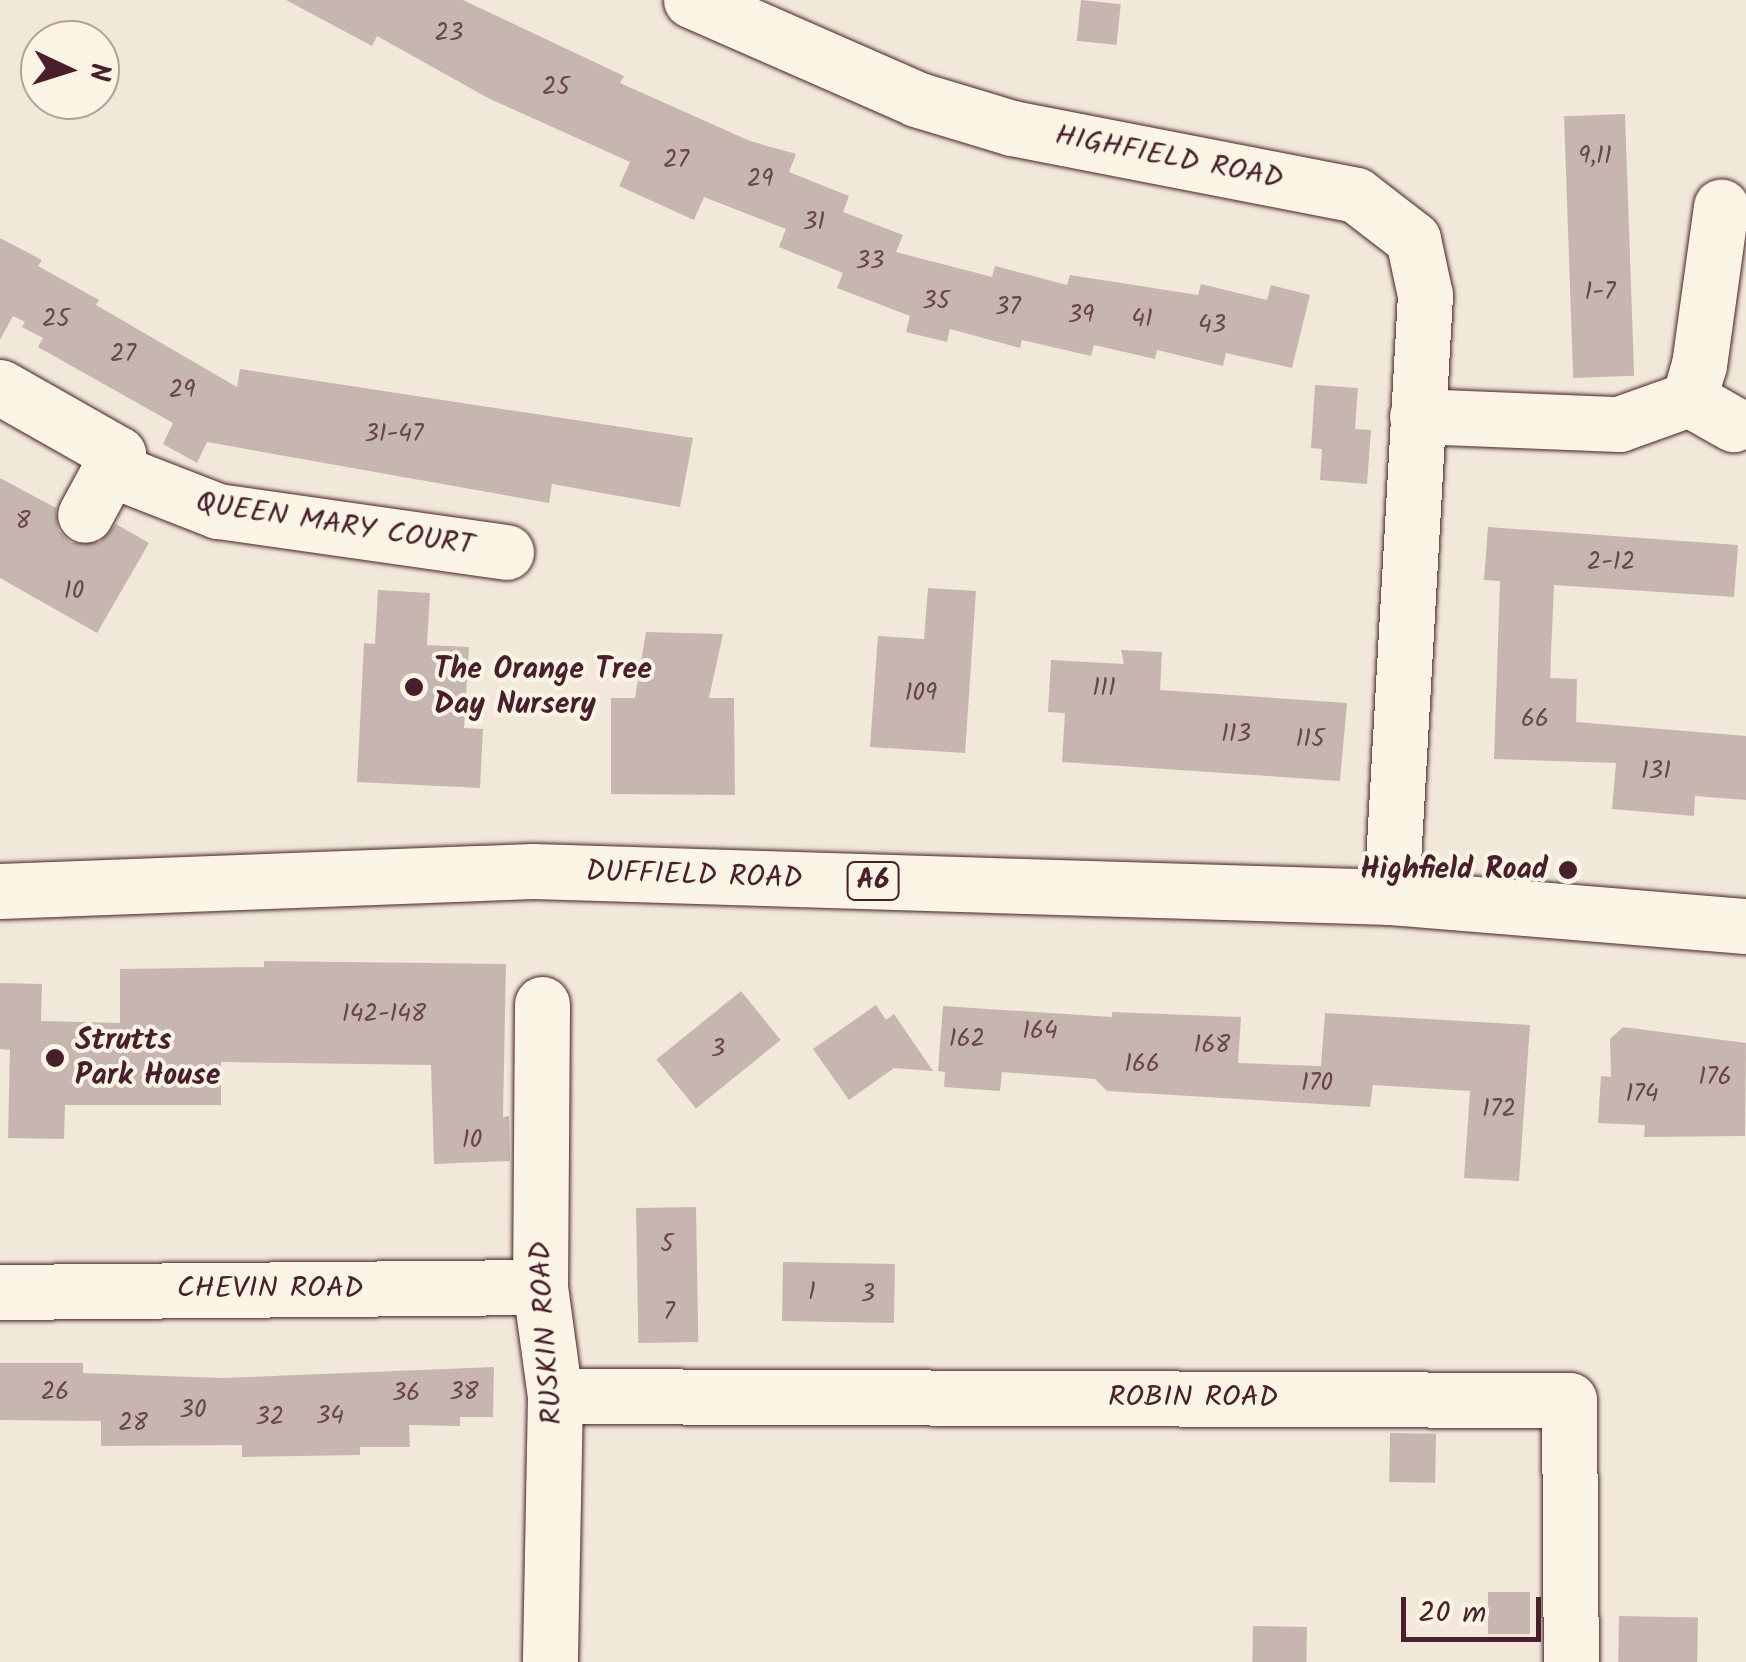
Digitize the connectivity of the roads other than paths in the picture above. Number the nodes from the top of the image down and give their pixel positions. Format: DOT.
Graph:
graph roads {
  1 [pos="692,0"];
  2 [pos="1721,207"];
  3 [pos="0,387"];
  4 [pos="1417,416"];
  5 [pos="506,552"];
  6 [pos="0,890"];
  7 [pos="1390,897"];
  8 [pos="1746,926"];
  9 [pos="542,1004"];
  10 [pos="540,1287"];
  11 [pos="0,1292"];
  12 [pos="555,1396"];
  13 [pos="550,1662"];
  14 [pos="1571,1662"];
  1 -- 4 [label="street, HIGHFIELD ROAD"];
  2 -- 4 [label="street"];
  3 -- 5 [label="street, QUEEN MARY COURT"];
  4 -- 7 [label="street, HIGHFIELD ROAD"];
  6 -- 7 [label="street, DUFFIELD ROAD / A6"];
  7 -- 8 [label="street, DUFFIELD ROAD / A6"];
  9 -- 10 [label="street, RUSKIN ROAD"];
  10 -- 11 [label="street, CHEVIN ROAD"];
  10 -- 12 [label="street, RUSKIN ROAD"];
  12 -- 13 [label="street, RUSKIN ROAD"];
  12 -- 14 [label="street, ROBIN ROAD"];
}
